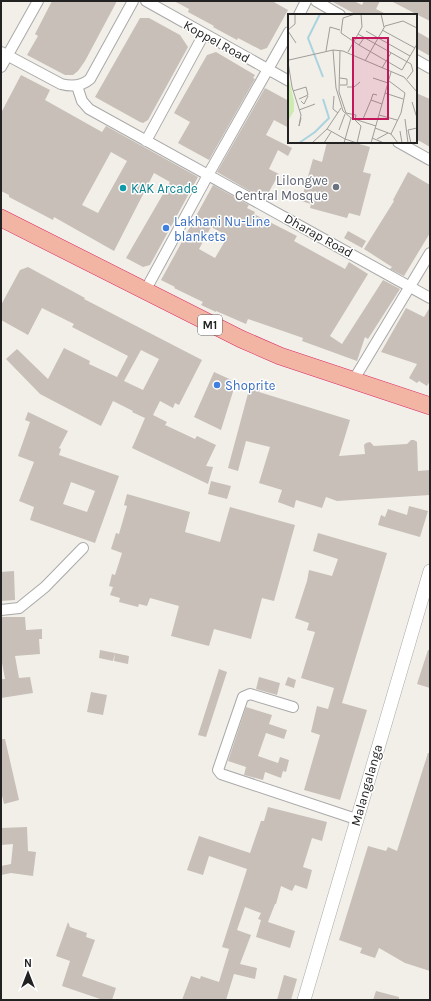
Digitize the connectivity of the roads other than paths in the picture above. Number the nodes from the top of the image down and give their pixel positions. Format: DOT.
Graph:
graph roads {
  1 [pos="38,1"];
  2 [pos="134,1"];
  3 [pos="146,1"];
  4 [pos="306,1"];
  5 [pos="316,1"];
  6 [pos="300,14"];
  7 [pos="338,14"];
  8 [pos="204,34"];
  9 [pos="288,34"];
  10 [pos="4,53"];
  11 [pos="417,61"];
  12 [pos="1,67"];
  13 [pos="430,68"];
  14 [pos="268,70"];
  15 [pos="288,80"];
  16 [pos="77,86"];
  17 [pos="146,141"];
  18 [pos="400,143"];
  19 [pos="430,160"];
  20 [pos="208,175"];
  21 [pos="1,218"];
  22 [pos="430,253"];
  23 [pos="411,287"];
  24 [pos="145,292"];
  25 [pos="430,298"];
  26 [pos="353,381"];
  27 [pos="430,406"];
  28 [pos="83,548"];
  29 [pos="430,571"];
  30 [pos="1,610"];
  31 [pos="293,707"];
  32 [pos="356,820"];
  33 [pos="304,1000"];
  1 -- 10 [label="street"];
  2 -- 16 [label="street"];
  3 -- 8 [label="street, Koppel Road"];
  4 -- 6 [label="street"];
  5 -- 7 [label="street"];
  8 -- 14 [label="street, Koppel Road"];
  8 -- 17 [label="street"];
  9 -- 14 [label="street"];
  10 -- 12 [label="street"];
  10 -- 16 [label="street"];
  11 -- 13 [label="street"];
  14 -- 15 [label="street, Koppel Road"];
  14 -- 20 [label="street"];
  16 -- 17 [label="street, Dharap Road"];
  17 -- 20 [label="street, Dharap Road"];
  18 -- 19 [label="street"];
  20 -- 23 [label="street, Dharap Road"];
  20 -- 24 [label="street"];
  21 -- 24 [label="highway, M1"];
  22 -- 23 [label="street"];
  23 -- 25 [label="street, Dharap Road"];
  23 -- 26 [label="street"];
  24 -- 26 [label="highway, M1"];
  26 -- 27 [label="highway, M1"];
  28 -- 30 [label="street"];
  29 -- 32 [label="street, Malangalanga"];
  31 -- 32 [label="street"];
  32 -- 33 [label="street, Malangalanga"];
}
